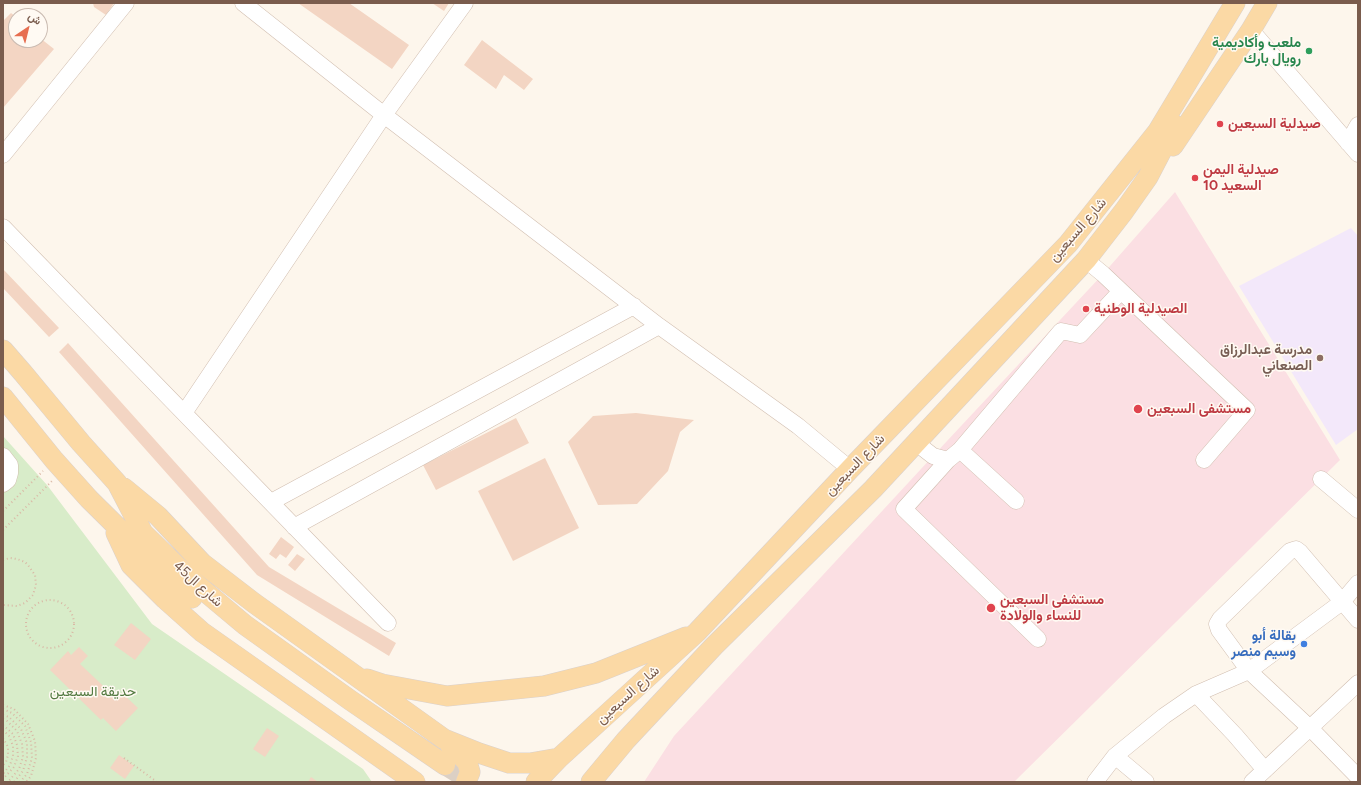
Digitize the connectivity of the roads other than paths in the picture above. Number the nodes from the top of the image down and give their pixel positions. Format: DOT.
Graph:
graph roads {
  1 [pos="126,3"];
  2 [pos="243,3"];
  3 [pos="465,3"];
  4 [pos="1220,3"];
  5 [pos="1235,3"];
  6 [pos="1250,3"];
  7 [pos="1267,3"];
  8 [pos="1251,30"];
  9 [pos="384,115"];
  10 [pos="1358,125"];
  11 [pos="1164,132"];
  12 [pos="1353,149"];
  13 [pos="3,155"];
  14 [pos="1130,168"];
  15 [pos="1148,177"];
  16 [pos="3,227"];
  17 [pos="1086,260"];
  18 [pos="1121,291"];
  19 [pos="634,306"];
  20 [pos="659,326"];
  21 [pos="3,350"];
  22 [pos="3,397"];
  23 [pos="184,413"];
  24 [pos="915,442"];
  25 [pos="954,455"];
  26 [pos="3,456"];
  27 [pos="1204,460"];
  28 [pos="850,469"];
  29 [pos="1321,479"];
  30 [pos="117,483"];
  31 [pos="3,484"];
  32 [pos="1016,501"];
  33 [pos="271,502"];
  34 [pos="1358,510"];
  35 [pos="110,520"];
  36 [pos="294,527"];
  37 [pos="1358,583"];
  38 [pos="1342,602"];
  39 [pos="1358,620"];
  40 [pos="388,623"];
  41 [pos="697,632"];
  42 [pos="1038,639"];
  43 [pos="1249,671"];
  44 [pos="353,675"];
  45 [pos="1358,683"];
  46 [pos="1196,694"];
  47 [pos="1310,728"];
  48 [pos="444,739"];
  49 [pos="626,740"];
  50 [pos="1115,756"];
  51 [pos="559,758"];
  52 [pos="1265,770"];
  53 [pos="1358,777"];
  54 [pos="415,782"];
  55 [pos="466,782"];
  56 [pos="536,782"];
  57 [pos="591,782"];
  58 [pos="610,782"];
  59 [pos="1095,782"];
  60 [pos="1146,782"];
  61 [pos="1252,782"];
  1 -- 13 [label="street"];
  2 -- 9 [label="street"];
  3 -- 9 [label="street"];
  4 -- 14 [label="main road"];
  5 -- 11 [label="main road"];
  6 -- 11 [label="main road"];
  7 -- 8 [label="main road"];
  8 -- 12 [label="street"];
  8 -- 15 [label="main road"];
  9 -- 19 [label="street"];
  9 -- 23 [label="street"];
  10 -- 12 [label="street"];
  11 -- 14 [label="main road, شارع السبعين"];
  11 -- 15 [label="main road, شارع السبعين"];
  14 -- 28 [label="main road, شارع السبعين"];
  15 -- 17 [label="main road, شارع السبعين"];
  16 -- 23 [label="street"];
  17 -- 18 [label="street"];
  17 -- 24 [label="main road, شارع السبعين"];
  18 -- 25 [label="street"];
  18 -- 27 [label="street"];
  19 -- 20 [label="street"];
  19 -- 33 [label="street"];
  20 -- 28 [label="street"];
  20 -- 36 [label="street"];
  21 -- 30 [label="main road, شارع ال45"];
  22 -- 35 [label="main road, شارع ال45"];
  23 -- 33 [label="street"];
  24 -- 25 [label="street"];
  24 -- 49 [label="main road, شارع السبعين"];
  25 -- 32 [label="street"];
  25 -- 42 [label="street"];
  26 -- 31 [label="street"];
  28 -- 41 [label="main road, شارع السبعين"];
  29 -- 34 [label="street"];
  30 -- 35 [label="main road, شارع ال45"];
  30 -- 44 [label="main road"];
  33 -- 36 [label="street"];
  35 -- 54 [label="main road"];
  36 -- 40 [label="street"];
  37 -- 38 [label="street"];
  38 -- 39 [label="street"];
  38 -- 43 [label="street"];
  38 -- 43 [label="street"];
  41 -- 44 [label="main road"];
  41 -- 51 [label="main road, شارع السبعين"];
  43 -- 46 [label="street"];
  43 -- 47 [label="street"];
  44 -- 48 [label="main road"];
  45 -- 47 [label="street"];
  46 -- 50 [label="street"];
  46 -- 52 [label="street"];
  47 -- 52 [label="street"];
  47 -- 53 [label="street"];
  48 -- 51 [label="main road"];
  48 -- 55 [label="main road"];
  49 -- 57 [label="main road, شارع السبعين"];
  49 -- 58 [label="main road"];
  50 -- 59 [label="street"];
  50 -- 60 [label="street"];
  51 -- 56 [label="main road, شارع السبعين"];
  52 -- 61 [label="street"];
}
